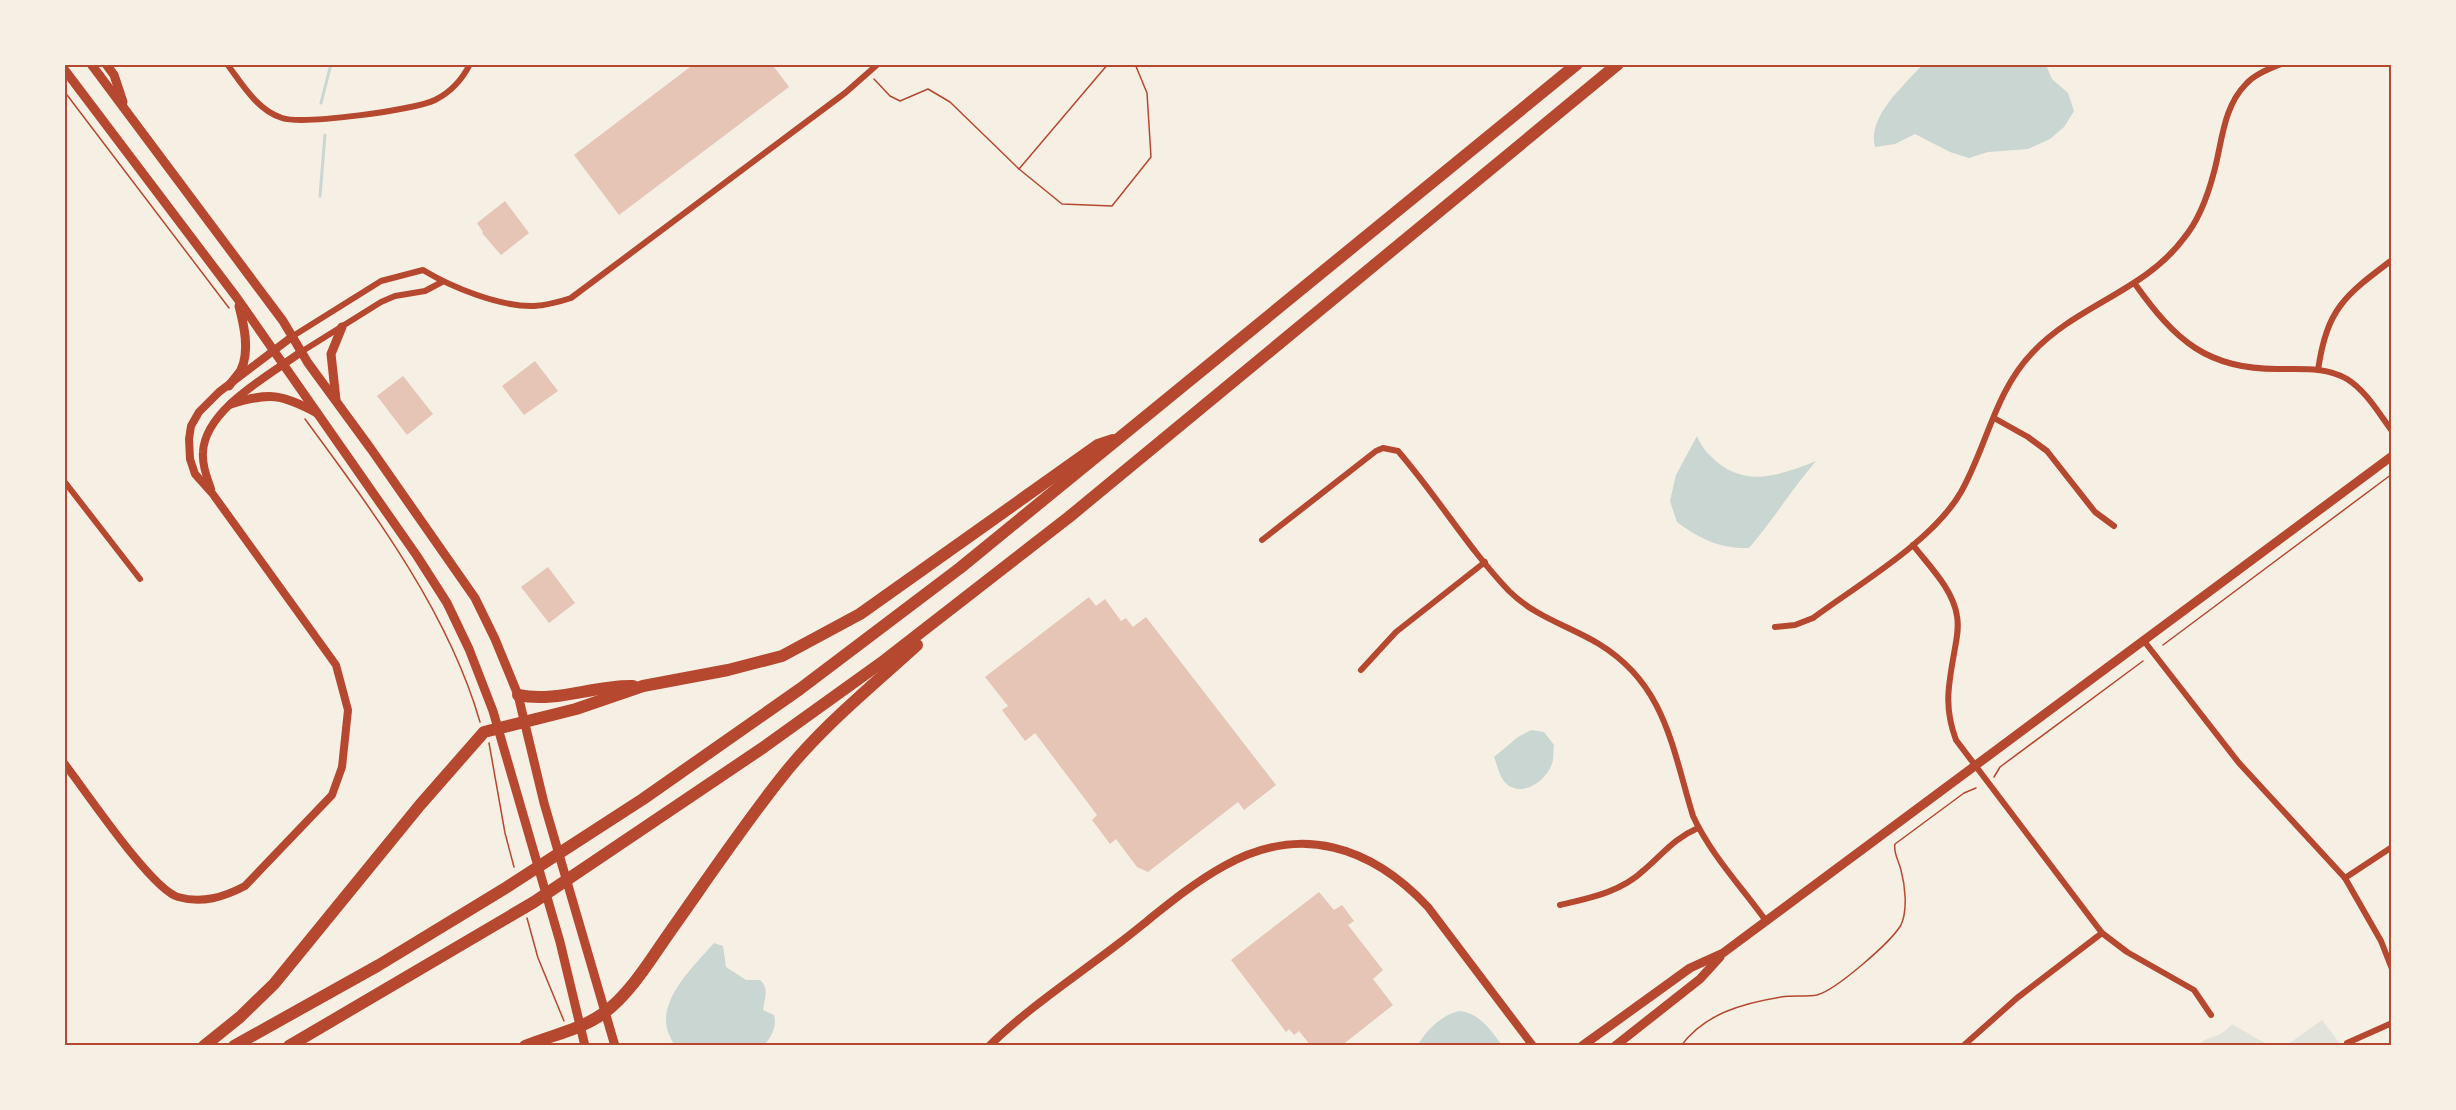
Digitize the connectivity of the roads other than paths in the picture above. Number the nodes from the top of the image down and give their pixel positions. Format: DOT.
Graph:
graph roads {
  1 [pos="91,64"];
  2 [pos="106,64"];
  3 [pos="227,64"];
  4 [pos="470,64"];
  5 [pos="878,64"];
  6 [pos="1577,64"];
  7 [pos="1618,64"];
  8 [pos="2281,64"];
  9 [pos="64,69"];
  10 [pos="124,108"];
  11 [pos="2391,260"];
  12 [pos="442,282"];
  13 [pos="2135,284"];
  14 [pos="237,298"];
  15 [pos="342,327"];
  16 [pos="293,336"];
  17 [pos="274,351"];
  18 [pos="301,352"];
  19 [pos="284,365"];
  20 [pos="2318,370"];
  21 [pos="229,386"];
  22 [pos="336,400"];
  23 [pos="231,404"];
  24 [pos="319,414"];
  25 [pos="1994,418"];
  26 [pos="2391,431"];
  27 [pos="1122,437"];
  28 [pos="2391,456"];
  29 [pos="64,481"];
  30 [pos="212,493"];
  31 [pos="2114,526"];
  32 [pos="1262,540"];
  33 [pos="1913,545"];
  34 [pos="1485,562"];
  35 [pos="140,579"];
  36 [pos="972,594"];
  37 [pos="1775,627"];
  38 [pos="2144,641"];
  39 [pos="1360,670"];
  40 [pos="643,686"];
  41 [pos="518,695"];
  42 [pos="523,722"];
  43 [pos="497,728"];
  44 [pos="64,763"];
  45 [pos="1975,767"];
  46 [pos="1698,828"];
  47 [pos="2391,847"];
  48 [pos="2345,879"];
  49 [pos="1560,905"];
  50 [pos="1766,921"];
  51 [pos="2102,933"];
  52 [pos="1723,953"];
  53 [pos="2391,969"];
  54 [pos="604,1012"];
  55 [pos="2211,1015"];
  56 [pos="2391,1023"];
  57 [pos="582,1026"];
  58 [pos="2347,1043"];
  59 [pos="204,1046"];
  60 [pos="234,1046"];
  61 [pos="289,1046"];
  62 [pos="525,1046"];
  63 [pos="585,1046"];
  64 [pos="615,1046"];
  65 [pos="990,1046"];
  66 [pos="1533,1046"];
  67 [pos="1582,1046"];
  68 [pos="1615,1046"];
  69 [pos="1963,1046"];
  1 -- 10 [label="main road"];
  2 -- 10 [label="main road"];
  3 -- 4 [label="street"];
  5 -- 12 [label="street"];
  6 -- 27 [label="highway"];
  7 -- 36 [label="highway"];
  8 -- 13 [label="street"];
  9 -- 14 [label="main road"];
  10 -- 16 [label="main road"];
  11 -- 20 [label="street"];
  12 -- 15 [label="street"];
  12 -- 16 [label="street"];
  13 -- 20 [label="street"];
  13 -- 25 [label="street"];
  14 -- 17 [label="main road"];
  14 -- 21 [label="main road"];
  15 -- 18 [label="street"];
  15 -- 22 [label="main road"];
  16 -- 17 [label="street"];
  16 -- 18 [label="main road"];
  17 -- 19 [label="main road"];
  17 -- 21 [label="street"];
  18 -- 19 [label="street"];
  18 -- 22 [label="main road"];
  19 -- 23 [label="street"];
  19 -- 24 [label="main road"];
  20 -- 26 [label="street"];
  21 -- 30 [label="street"];
  22 -- 41 [label="main road"];
  23 -- 24 [label="main road"];
  23 -- 30 [label="street"];
  24 -- 43 [label="main road"];
  25 -- 31 [label="street"];
  25 -- 33 [label="street"];
  27 -- 40 [label="highway"];
  27 -- 60 [label="highway"];
  28 -- 38 [label="main road"];
  29 -- 35 [label="street"];
  30 -- 44 [label="street"];
  32 -- 34 [label="street"];
  33 -- 37 [label="street"];
  33 -- 45 [label="street"];
  34 -- 39 [label="street"];
  34 -- 46 [label="street"];
  36 -- 54 [label="highway"];
  36 -- 61 [label="highway"];
  38 -- 45 [label="main road"];
  38 -- 48 [label="street"];
  40 -- 41 [label="highway"];
  40 -- 42 [label="highway"];
  41 -- 42 [label="main road"];
  42 -- 43 [label="highway"];
  42 -- 54 [label="main road"];
  43 -- 57 [label="main road"];
  43 -- 59 [label="highway"];
  45 -- 50 [label="main road"];
  45 -- 51 [label="street"];
  46 -- 49 [label="street"];
  46 -- 50 [label="street"];
  47 -- 48 [label="street"];
  48 -- 53 [label="street"];
  50 -- 52 [label="main road"];
  51 -- 55 [label="street"];
  51 -- 69 [label="street"];
  52 -- 67 [label="main road"];
  52 -- 68 [label="main road"];
  54 -- 57 [label="highway"];
  54 -- 64 [label="main road"];
  56 -- 58 [label="street"];
  57 -- 62 [label="highway"];
  57 -- 63 [label="main road"];
  65 -- 66 [label="street"];
}
